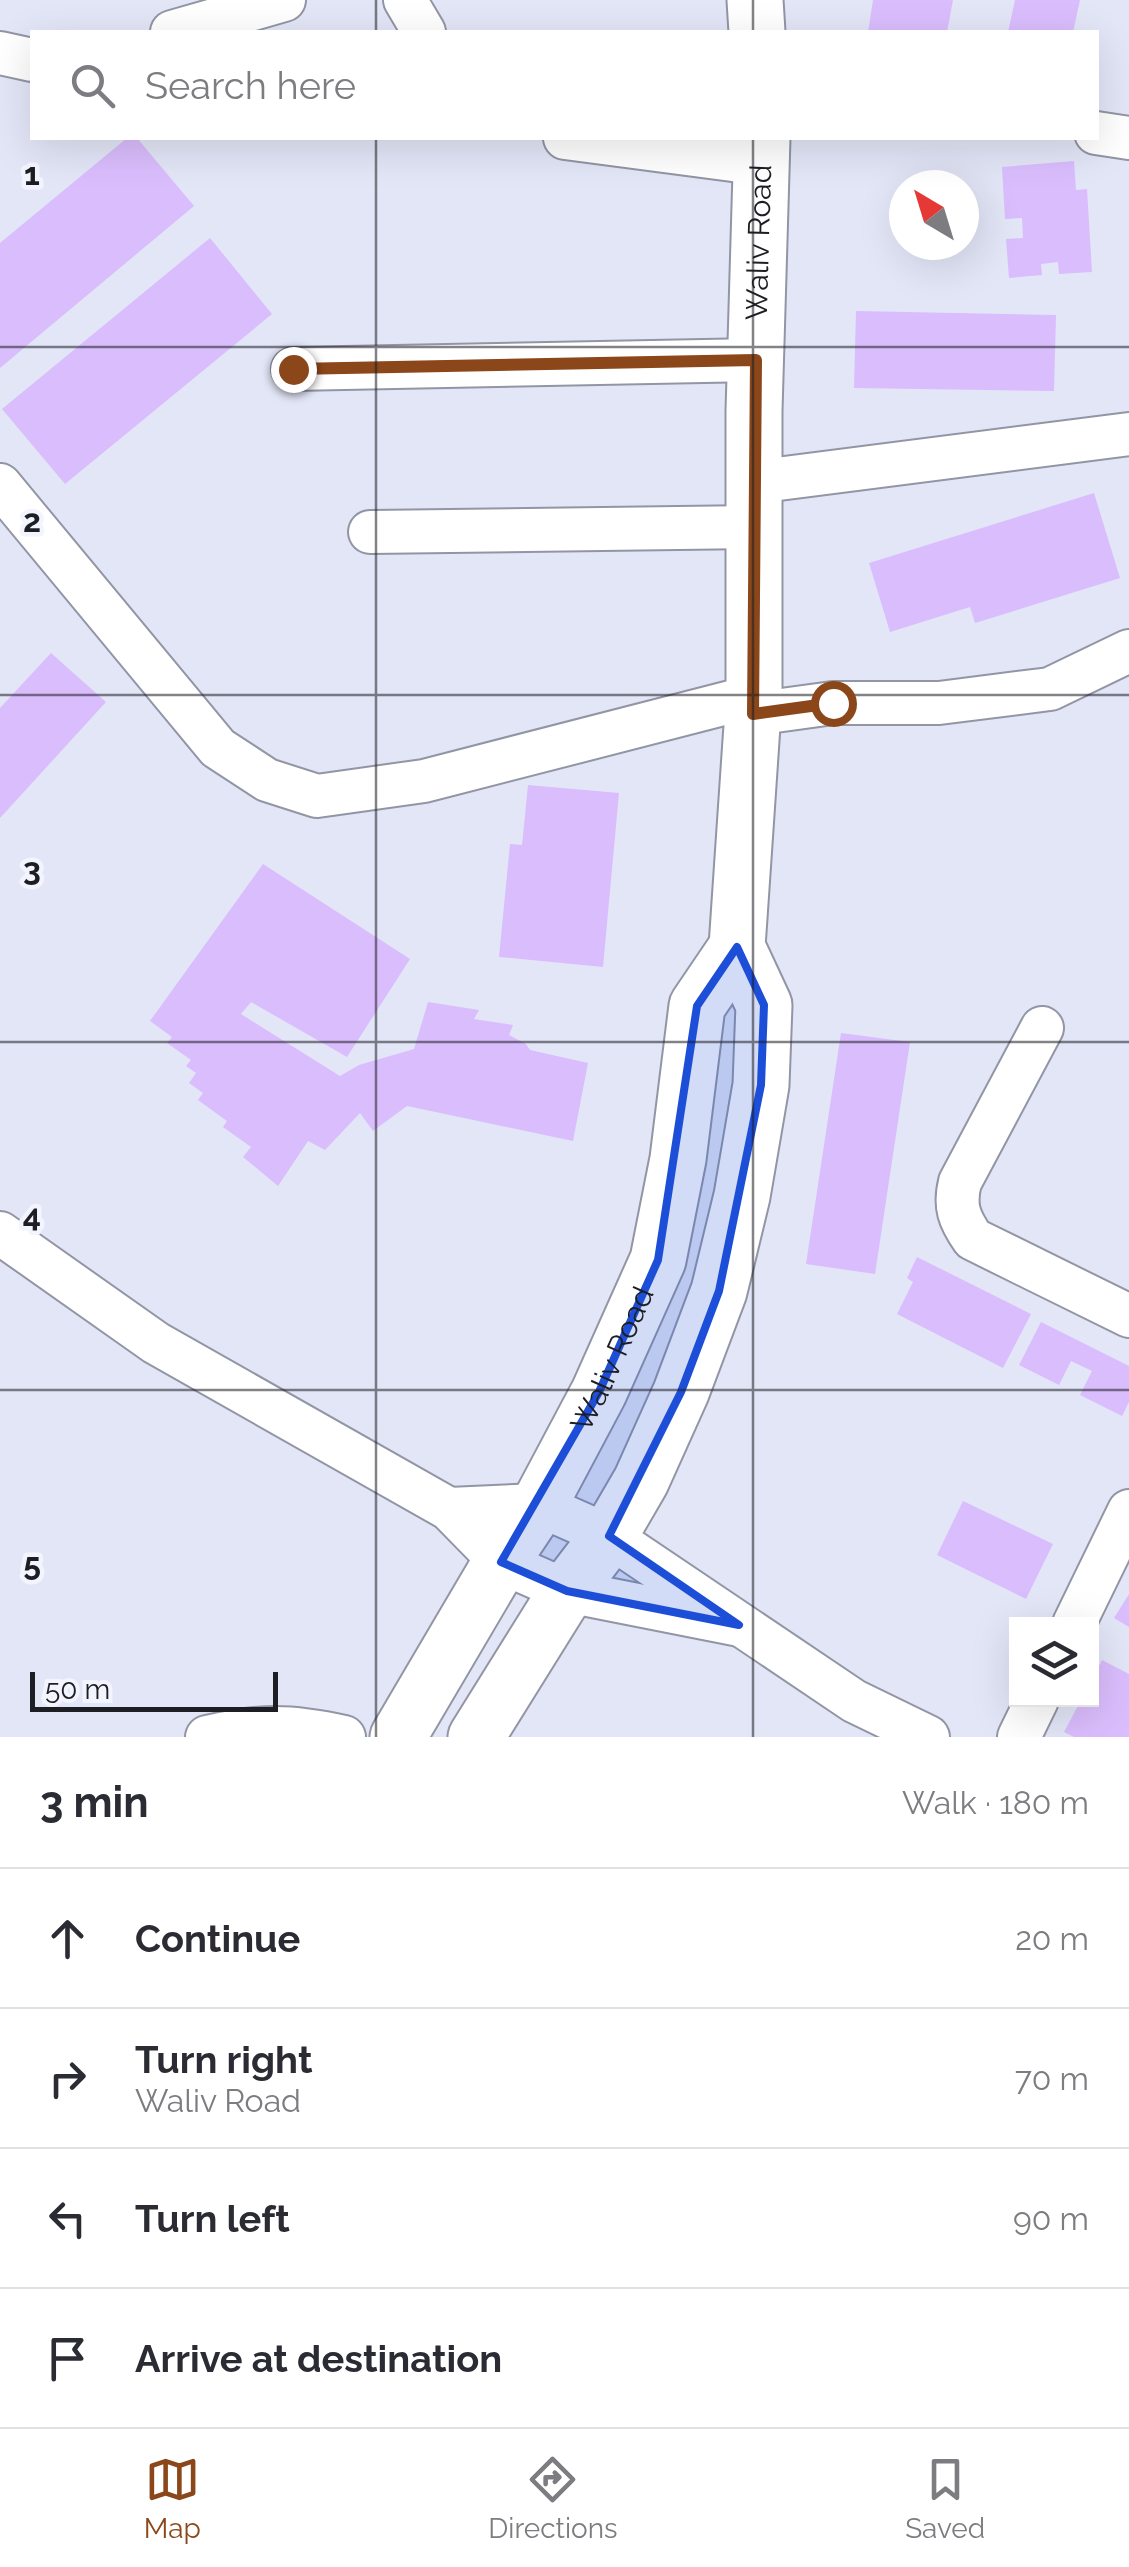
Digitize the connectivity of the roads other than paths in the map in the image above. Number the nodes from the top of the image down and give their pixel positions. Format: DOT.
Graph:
graph roads {
  1 [pos="284,0"];
  2 [pos="405,0"];
  3 [pos="756,0"];
  4 [pos="179,30"];
  5 [pos="423,30"];
  6 [pos="757,30"];
  7 [pos="0,54"];
  8 [pos="30,60"];
  9 [pos="1099,133"];
  10 [pos="1129,138"];
  11 [pos="595,140"];
  12 [pos="762,151"];
  13 [pos="756,360"];
  14 [pos="293,369"];
  15 [pos="1129,434"];
  16 [pos="0,485"];
  17 [pos="754,504"];
  18 [pos="370,532"];
  19 [pos="1129,651"];
  20 [pos="753,705"];
  21 [pos="737,948"];
  22 [pos="1042,1028"];
  23 [pos="0,1234"];
  24 [pos="1129,1316"];
  25 [pos="539,1505"];
  26 [pos="449,1509"];
  27 [pos="1129,1511"];
  28 [pos="609,1536"];
  29 [pos="501,1562"];
  30 [pos="567,1590"];
  31 [pos="1077,1617"];
  32 [pos="740,1625"];
  33 [pos="1034,1707"];
  34 [pos="207,1737"];
  35 [pos="344,1737"];
  36 [pos="398,1737"];
  37 [pos="476,1737"];
  38 [pos="928,1737"];
  39 [pos="1019,1737"];
  1 -- 4 [label="street"];
  2 -- 5 [label="street"];
  3 -- 6 [label="main road"];
  7 -- 8 [label="street"];
  9 -- 10 [label="street"];
  11 -- 12 [label="street"];
  12 -- 13 [label="main road, Waliv Road"];
  13 -- 14 [label="street"];
  13 -- 17 [label="main road, Waliv Road"];
  15 -- 17 [label="street"];
  16 -- 20 [label="street"];
  17 -- 18 [label="street"];
  17 -- 20 [label="main road, Waliv Road"];
  19 -- 20 [label="street"];
  20 -- 21 [label="main road, Waliv Road"];
  21 -- 25 [label="main road, Waliv Road"];
  21 -- 28 [label="main road, Waliv Road"];
  22 -- 24 [label="street"];
  23 -- 26 [label="street"];
  25 -- 26 [label="street"];
  25 -- 28 [label="street"];
  25 -- 29 [label="main road, Waliv Road"];
  26 -- 29 [label="street"];
  27 -- 31 [label="street"];
  28 -- 30 [label="main road, Waliv Road"];
  28 -- 32 [label="street"];
  29 -- 30 [label="street"];
  29 -- 36 [label="main road, Waliv Road"];
  30 -- 32 [label="street"];
  30 -- 37 [label="main road, Waliv Road"];
  32 -- 38 [label="street"];
  33 -- 39 [label="street"];
  34 -- 35 [label="street"];
}
